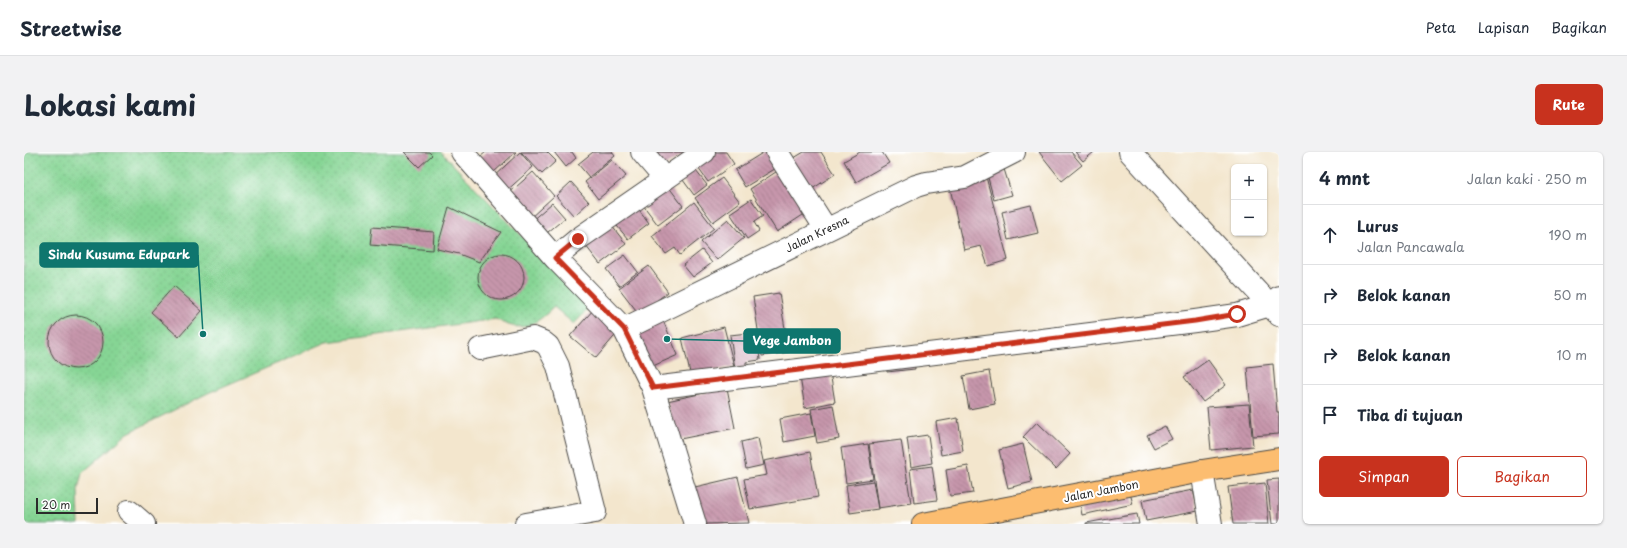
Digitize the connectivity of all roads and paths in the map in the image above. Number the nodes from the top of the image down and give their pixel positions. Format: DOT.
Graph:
graph roads {
  1 [pos="462,152"];
  2 [pos="642,152"];
  3 [pos="704,152"];
  4 [pos="777,152"];
  5 [pos="1014,152"];
  6 [pos="1130,152"];
  7 [pos="665,178"];
  8 [pos="826,229"];
  9 [pos="555,258"];
  10 [pos="1276,305"];
  11 [pos="624,329"];
  12 [pos="480,349"];
  13 [pos="653,388"];
  14 [pos="1279,459"];
  15 [pos="1202,471"];
  16 [pos="526,524"];
  17 [pos="696,524"];
  18 [pos="923,524"];
  19 [pos="1211,524"];
  1 -- 9 [label="street"];
  2 -- 7 [label="street"];
  3 -- 7 [label="street"];
  4 -- 8 [label="street"];
  5 -- 8 [label="street, Jalan Kresna"];
  6 -- 10 [label="street"];
  7 -- 9 [label="street"];
  8 -- 11 [label="street, Jalan Kresna"];
  9 -- 11 [label="street"];
  10 -- 13 [label="street"];
  11 -- 13 [label="street"];
  12 -- 16 [label="street"];
  13 -- 17 [label="street"];
  14 -- 15 [label="main road, Jalan Jambon"];
  15 -- 18 [label="main road, Jalan Jambon"];
  15 -- 19 [label="street"];
}
